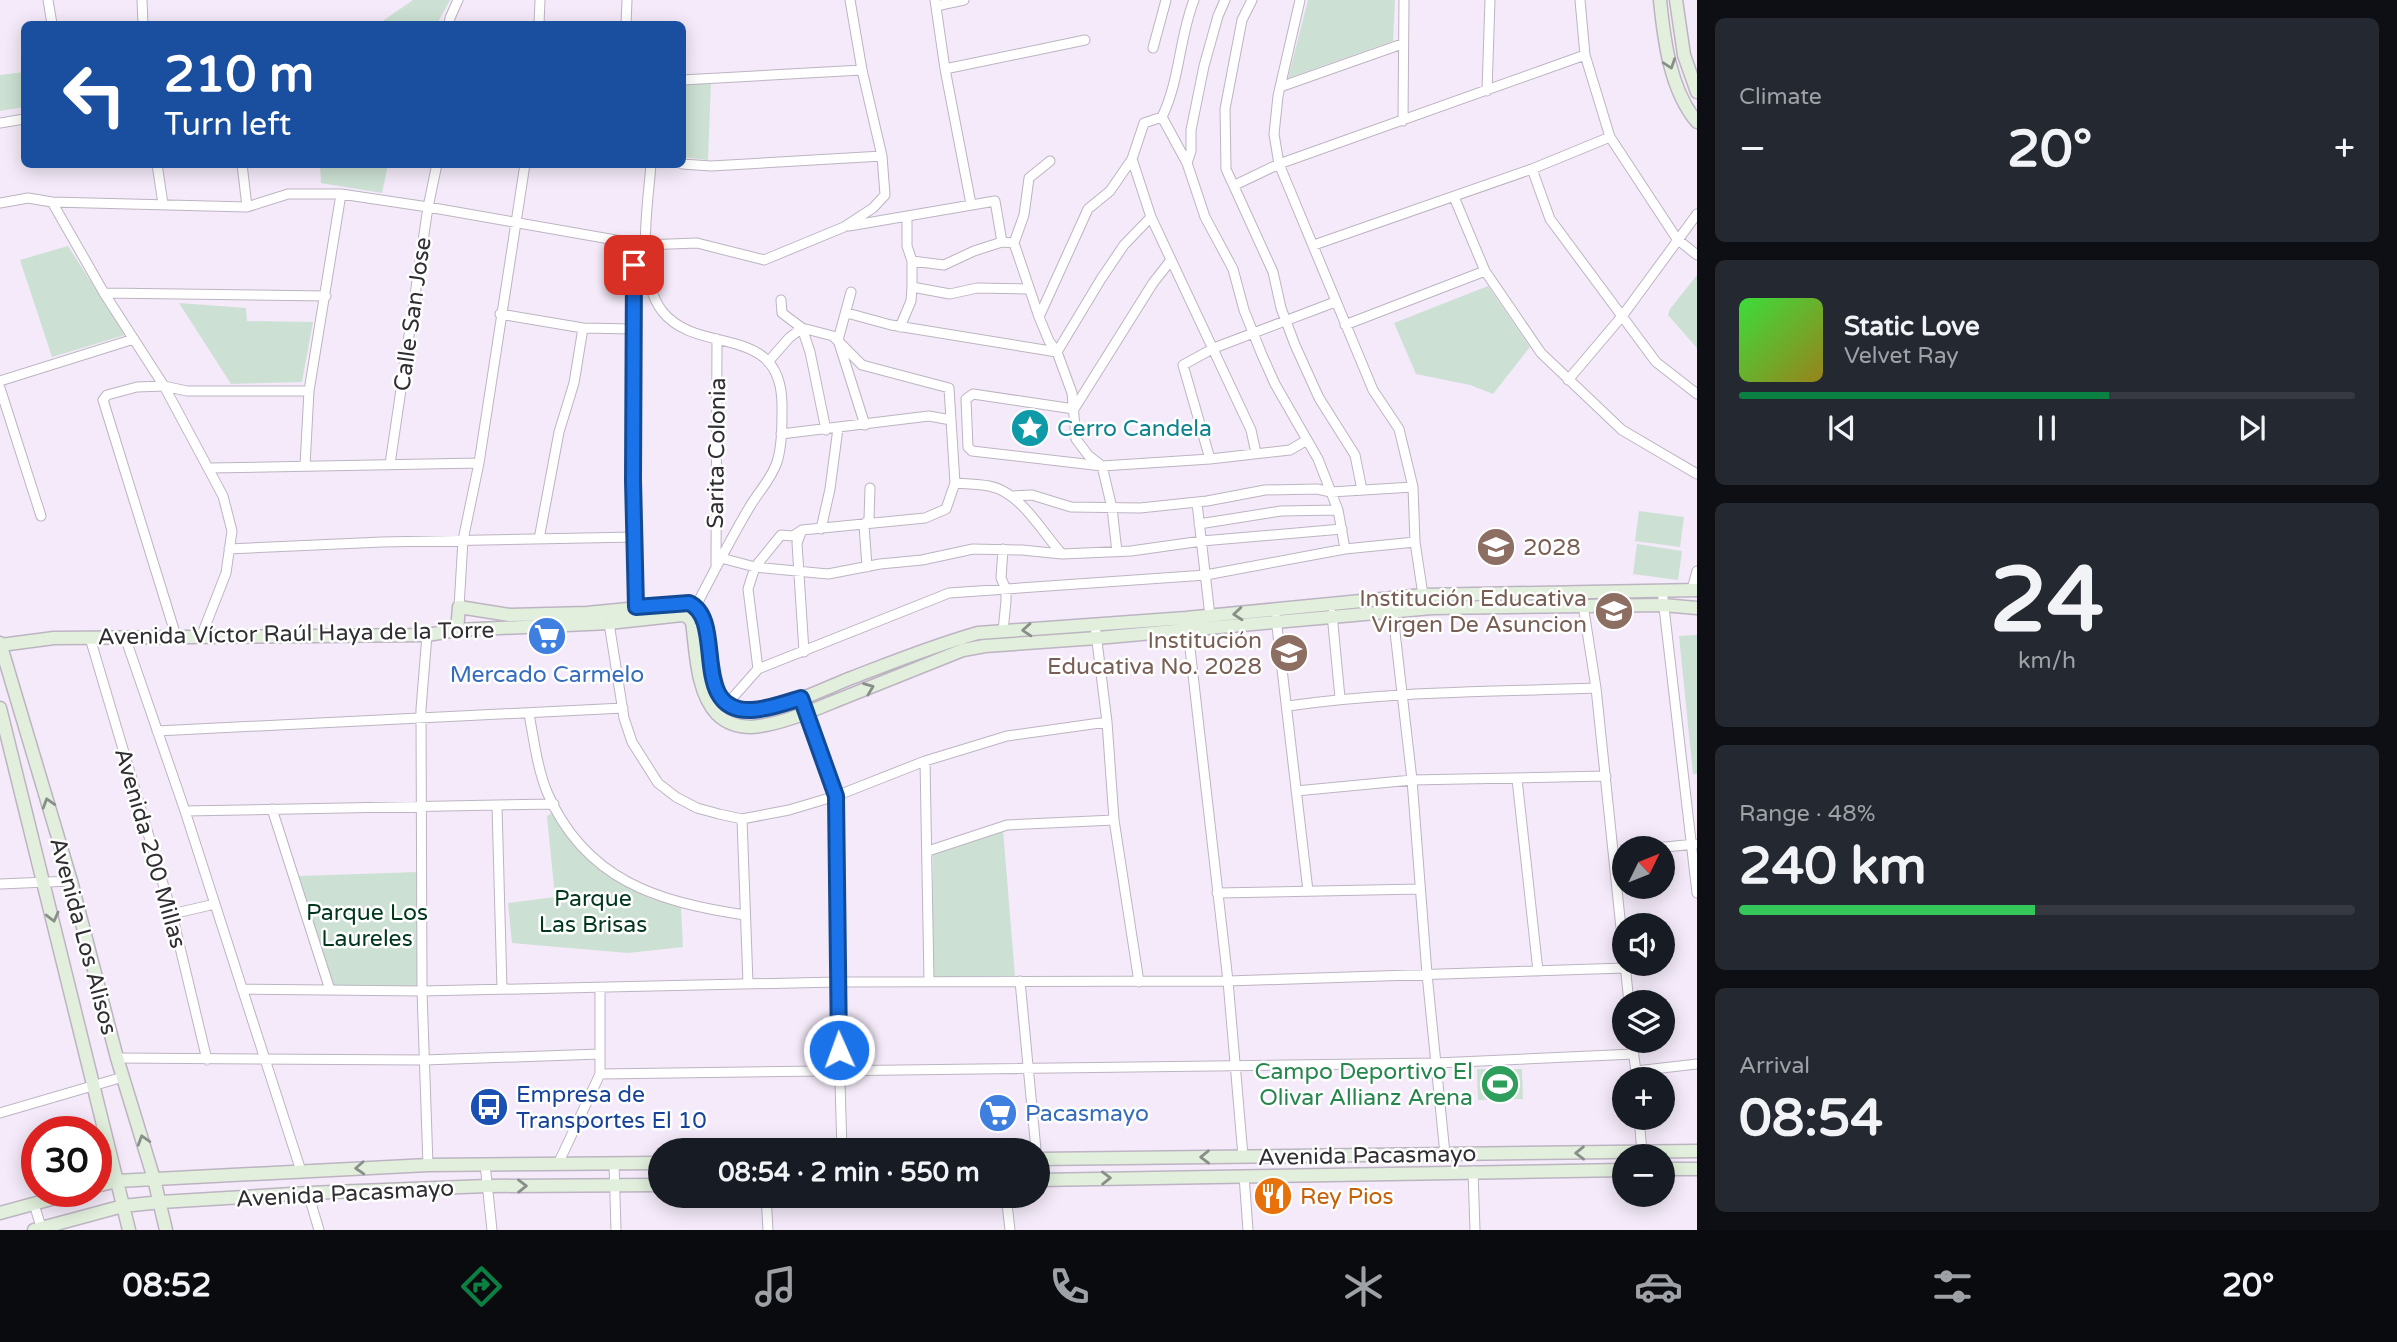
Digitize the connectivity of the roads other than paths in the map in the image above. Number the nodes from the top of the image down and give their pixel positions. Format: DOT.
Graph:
graph roads {
  1 [pos="48,0"];
  2 [pos="142,0"];
  3 [pos="458,0"];
  4 [pos="540,0"];
  5 [pos="627,0"];
  6 [pos="850,0"];
  7 [pos="964,0"];
  8 [pos="1166,0"];
  9 [pos="1194,0"];
  10 [pos="1225,0"];
  11 [pos="1252,0"];
  12 [pos="1300,0"];
  13 [pos="1404,0"];
  14 [pos="1490,0"];
  15 [pos="1580,0"];
  16 [pos="1660,0"];
  17 [pos="1676,0"];
  18 [pos="936,3"];
  19 [pos="52,21"];
  20 [pos="143,21"];
  21 [pos="450,21"];
  22 [pos="539,21"];
  23 [pos="626,21"];
  24 [pos="1085,40"];
  25 [pos="1402,44"];
  26 [pos="1153,48"];
  27 [pos="1585,55"];
  28 [pos="862,69"];
  29 [pos="945,69"];
  30 [pos="686,80"];
  31 [pos="1280,87"];
  32 [pos="1487,91"];
  33 [pos="1697,92"];
  34 [pos="1163,117"];
  35 [pos="21,120"];
  36 [pos="1403,121"];
  37 [pos="0,122"];
  38 [pos="1697,122"];
  39 [pos="1610,137"];
  40 [pos="882,156"];
  41 [pos="1132,159"];
  42 [pos="1050,161"];
  43 [pos="1187,163"];
  44 [pos="1279,163"];
  45 [pos="686,164"];
  46 [pos="158,168"];
  47 [pos="242,168"];
  48 [pos="436,168"];
  49 [pos="524,168"];
  50 [pos="650,168"];
  51 [pos="1532,169"];
  52 [pos="1235,185"];
  53 [pos="341,194"];
  54 [pos="1454,197"];
  55 [pos="0,202"];
  56 [pos="52,202"];
  57 [pos="163,204"];
  58 [pos="971,204"];
  59 [pos="247,207"];
  60 [pos="428,207"];
  61 [pos="1697,214"];
  62 [pos="907,216"];
  63 [pos="1151,217"];
  64 [pos="515,223"];
  65 [pos="844,227"];
  66 [pos="1676,239"];
  67 [pos="1002,243"];
  68 [pos="1014,243"];
  69 [pos="639,244"];
  70 [pos="1314,245"];
  71 [pos="1697,256"];
  72 [pos="1171,260"];
  73 [pos="912,261"];
  74 [pos="1485,271"];
  75 [pos="912,287"];
  76 [pos="1029,289"];
  77 [pos="851,292"];
  78 [pos="104,293"];
  79 [pos="326,296"];
  80 [pos="780,300"];
  81 [pos="1335,302"];
  82 [pos="847,313"];
  83 [pos="500,314"];
  84 [pos="1623,315"];
  85 [pos="1039,317"];
  86 [pos="1287,321"];
  87 [pos="1345,325"];
  88 [pos="900,327"];
  89 [pos="583,328"];
  90 [pos="802,328"];
  91 [pos="632,329"];
  92 [pos="1253,334"];
  93 [pos="134,339"];
  94 [pos="717,339"];
  95 [pos="838,340"];
  96 [pos="1214,348"];
  97 [pos="1057,352"];
  98 [pos="768,362"];
  99 [pos="1568,380"];
  100 [pos="0,381"];
  101 [pos="164,386"];
  102 [pos="0,388"];
  103 [pos="309,391"];
  104 [pos="1697,394"];
  105 [pos="1074,409"];
  106 [pos="951,420"];
  107 [pos="865,425"];
  108 [pos="838,428"];
  109 [pos="826,430"];
  110 [pos="781,434"];
  111 [pos="1307,440"];
  112 [pos="1256,453"];
  113 [pos="1210,459"];
  114 [pos="479,463"];
  115 [pos="390,464"];
  116 [pos="305,465"];
  117 [pos="1102,466"];
  118 [pos="210,468"];
  119 [pos="1697,474"];
  120 [pos="955,483"];
  121 [pos="1413,487"];
  122 [pos="870,488"];
  123 [pos="1362,490"];
  124 [pos="1331,492"];
  125 [pos="1012,496"];
  126 [pos="1197,503"];
  127 [pos="1112,508"];
  128 [pos="1338,510"];
  129 [pos="41,516"];
  130 [pos="1199,524"];
  131 [pos="864,525"];
  132 [pos="821,529"];
  133 [pos="1342,529"];
  134 [pos="802,530"];
  135 [pos="635,537"];
  136 [pos="539,539"];
  137 [pos="463,540"];
  138 [pos="1202,541"];
  139 [pos="1415,542"];
  140 [pos="229,549"];
  141 [pos="1345,549"];
  142 [pos="1003,550"];
  143 [pos="1117,552"];
  144 [pos="1062,554"];
  145 [pos="721,558"];
  146 [pos="716,567"];
  147 [pos="755,567"];
  148 [pos="867,567"];
  149 [pos="1697,571"];
  150 [pos="799,572"];
  151 [pos="1206,575"];
  152 [pos="1006,589"];
  153 [pos="1662,590"];
  154 [pos="1695,590"];
  155 [pos="1423,595"];
  156 [pos="1582,599"];
  157 [pos="1663,605"];
  158 [pos="696,606"];
  159 [pos="1392,606"];
  160 [pos="459,607"];
  161 [pos="636,607"];
  162 [pos="1697,608"];
  163 [pos="1332,611"];
  164 [pos="1210,616"];
  165 [pos="1276,617"];
  166 [pos="608,623"];
  167 [pos="457,630"];
  168 [pos="1003,631"];
  169 [pos="1188,631"];
  170 [pos="1096,632"];
  171 [pos="427,635"];
  172 [pos="176,636"];
  173 [pos="125,637"];
  174 [pos="201,637"];
  175 [pos="90,638"];
  176 [pos="0,644"];
  177 [pos="804,652"];
  178 [pos="758,669"];
  179 [pos="1596,688"];
  180 [pos="1404,695"];
  181 [pos="801,698"];
  182 [pos="1339,698"];
  183 [pos="728,704"];
  184 [pos="1288,705"];
  185 [pos="0,708"];
  186 [pos="623,708"];
  187 [pos="805,713"];
  188 [pos="529,714"];
  189 [pos="423,718"];
  190 [pos="1107,722"];
  191 [pos="157,730"];
  192 [pos="925,761"];
  193 [pos="1605,776"];
  194 [pos="1517,779"];
  195 [pos="1412,780"];
  196 [pos="1296,791"];
  197 [pos="836,796"];
  198 [pos="554,804"];
  199 [pos="497,806"];
  200 [pos="423,807"];
  201 [pos="272,809"];
  202 [pos="185,811"];
  203 [pos="742,819"];
  204 [pos="1114,820"];
  205 [pos="1612,842"];
  206 [pos="1695,844"];
  207 [pos="1675,846"];
  208 [pos="928,851"];
  209 [pos="71,881"];
  210 [pos="44,883"];
  211 [pos="0,884"];
  212 [pos="1420,889"];
  213 [pos="1308,891"];
  214 [pos="1217,893"];
  215 [pos="1697,893"];
  216 [pos="215,904"];
  217 [pos="172,914"];
  218 [pos="745,915"];
  219 [pos="1612,967"];
  220 [pos="1538,971"];
  221 [pos="1427,974"];
  222 [pos="929,981"];
  223 [pos="1020,981"];
  224 [pos="1228,981"];
  225 [pos="837,982"];
  226 [pos="1139,982"];
  227 [pos="748,984"];
  228 [pos="242,989"];
  229 [pos="502,989"];
  230 [pos="600,989"];
  231 [pos="330,990"];
  232 [pos="422,991"];
  233 [pos="600,1054"];
  234 [pos="1633,1054"];
  235 [pos="117,1058"];
  236 [pos="207,1060"];
  237 [pos="266,1060"];
  238 [pos="424,1060"];
  239 [pos="1436,1063"];
  240 [pos="1697,1064"];
  241 [pos="1237,1067"];
  242 [pos="1635,1067"];
  243 [pos="1675,1068"];
  244 [pos="1028,1070"];
  245 [pos="839,1072"];
  246 [pos="600,1074"];
  247 [pos="123,1077"];
  248 [pos="95,1086"];
  249 [pos="0,1113"];
  250 [pos="842,1138"];
  251 [pos="1035,1138"];
  252 [pos="1675,1151"];
  253 [pos="1697,1151"];
  254 [pos="1612,1152"];
  255 [pos="1445,1154"];
  256 [pos="1243,1156"];
  257 [pos="1050,1158"];
  258 [pos="1697,1161"];
  259 [pos="614,1163"];
  260 [pos="648,1163"];
  261 [pos="485,1164"];
  262 [pos="558,1164"];
  263 [pos="428,1165"];
  264 [pos="1697,1169"];
  265 [pos="1612,1170"];
  266 [pos="1675,1170"];
  267 [pos="301,1171"];
  268 [pos="1473,1171"];
  269 [pos="1244,1176"];
  270 [pos="154,1179"];
  271 [pos="1050,1180"];
  272 [pos="117,1181"];
  273 [pos="112,1182"];
  274 [pos="615,1185"];
  275 [pos="648,1185"];
  276 [pos="487,1186"];
  277 [pos="308,1193"];
  278 [pos="160,1202"];
  279 [pos="123,1206"];
  280 [pos="21,1207"];
  281 [pos="35,1207"];
  282 [pos="767,1208"];
  283 [pos="1007,1208"];
  284 [pos="0,1213"];
  285 [pos="39,1229"];
  286 [pos="129,1230"];
  287 [pos="166,1230"];
  288 [pos="320,1230"];
  289 [pos="492,1230"];
  290 [pos="616,1230"];
  291 [pos="768,1230"];
  292 [pos="1010,1230"];
  293 [pos="1248,1230"];
  294 [pos="1475,1230"];
  1 -- 19 [label="street"];
  2 -- 20 [label="street"];
  3 -- 21 [label="street"];
  4 -- 22 [label="street"];
  5 -- 23 [label="street"];
  6 -- 28 [label="street"];
  7 -- 18 [label="street"];
  8 -- 26 [label="street"];
  9 -- 34 [label="street"];
  10 -- 43 [label="street"];
  11 -- 52 [label="street"];
  12 -- 31 [label="street"];
  13 -- 25 [label="street"];
  14 -- 32 [label="street"];
  15 -- 27 [label="street"];
  16 -- 38 [label="street, one-way"];
  17 -- 33 [label="street"];
  18 -- 29 [label="street"];
  24 -- 29 [label="street"];
  25 -- 31 [label="street"];
  25 -- 36 [label="street"];
  27 -- 32 [label="street"];
  27 -- 39 [label="street"];
  28 -- 30 [label="street"];
  28 -- 40 [label="street"];
  29 -- 58 [label="street"];
  31 -- 44 [label="street"];
  32 -- 36 [label="street"];
  34 -- 41 [label="street"];
  34 -- 43 [label="street"];
  35 -- 37 [label="street"];
  36 -- 44 [label="street"];
  39 -- 51 [label="street"];
  39 -- 66 [label="street"];
  40 -- 45 [label="street"];
  40 -- 65 [label="street"];
  41 -- 63 [label="street"];
  41 -- 85 [label="street"];
  42 -- 68 [label="street"];
  43 -- 92 [label="street"];
  44 -- 52 [label="street"];
  44 -- 70 [label="street"];
  46 -- 57 [label="street"];
  47 -- 59 [label="street"];
  48 -- 60 [label="street, Calle San Jose"];
  49 -- 64 [label="street"];
  50 -- 69 [label="street"];
  51 -- 54 [label="street"];
  51 -- 84 [label="street"];
  52 -- 86 [label="street"];
  53 -- 59 [label="street"];
  53 -- 60 [label="street"];
  53 -- 79 [label="street"];
  54 -- 70 [label="street"];
  54 -- 74 [label="street"];
  55 -- 56 [label="street"];
  56 -- 57 [label="street"];
  56 -- 78 [label="street"];
  57 -- 59 [label="street"];
  58 -- 62 [label="street"];
  58 -- 67 [label="street"];
  60 -- 64 [label="street"];
  60 -- 115 [label="street, Calle San Jose"];
  61 -- 66 [label="street"];
  62 -- 65 [label="street"];
  62 -- 73 [label="street"];
  63 -- 72 [label="street"];
  63 -- 97 [label="street"];
  64 -- 69 [label="street"];
  64 -- 83 [label="street"];
  65 -- 69 [label="street"];
  66 -- 71 [label="street"];
  66 -- 84 [label="street"];
  67 -- 68 [label="street"];
  67 -- 73 [label="street"];
  68 -- 76 [label="street"];
  69 -- 91 [label="street"];
  69 -- 94 [label="street"];
  70 -- 81 [label="street"];
  72 -- 96 [label="street"];
  72 -- 105 [label="street"];
  73 -- 75 [label="street"];
  74 -- 87 [label="street"];
  74 -- 99 [label="street"];
  75 -- 76 [label="street"];
  75 -- 88 [label="street"];
  76 -- 85 [label="street"];
  77 -- 82 [label="street"];
  78 -- 79 [label="street"];
  78 -- 93 [label="street"];
  79 -- 103 [label="street"];
  80 -- 90 [label="street"];
  81 -- 86 [label="street"];
  81 -- 87 [label="street"];
  82 -- 88 [label="street"];
  82 -- 95 [label="street"];
  83 -- 89 [label="street"];
  83 -- 114 [label="street"];
  84 -- 99 [label="street"];
  84 -- 104 [label="street"];
  85 -- 97 [label="street"];
  86 -- 92 [label="street"];
  86 -- 123 [label="street"];
  87 -- 121 [label="street"];
  88 -- 97 [label="street"];
  89 -- 91 [label="street"];
  89 -- 136 [label="street"];
  90 -- 95 [label="street"];
  90 -- 98 [label="street"];
  90 -- 109 [label="street"];
  91 -- 135 [label="street"];
  92 -- 96 [label="street"];
  92 -- 111 [label="street"];
  93 -- 100 [label="street"];
  93 -- 101 [label="street"];
  94 -- 98 [label="street"];
  94 -- 146 [label="street, Sarita Colonia"];
  95 -- 106 [label="street"];
  95 -- 107 [label="street"];
  96 -- 112 [label="street"];
  96 -- 113 [label="street"];
  97 -- 105 [label="street"];
  98 -- 110 [label="street"];
  99 -- 119 [label="street"];
  101 -- 103 [label="street"];
  101 -- 118 [label="street"];
  101 -- 172 [label="street"];
  102 -- 129 [label="street"];
  103 -- 116 [label="street"];
  105 -- 117 [label="street"];
  105 -- 117 [label="street"];
  106 -- 107 [label="street"];
  106 -- 120 [label="street"];
  107 -- 108 [label="street"];
  108 -- 109 [label="street"];
  108 -- 132 [label="street"];
  109 -- 110 [label="street"];
  110 -- 145 [label="street"];
  111 -- 112 [label="street"];
  111 -- 124 [label="street"];
  112 -- 113 [label="street"];
  113 -- 117 [label="street"];
  114 -- 115 [label="street"];
  114 -- 137 [label="street"];
  115 -- 116 [label="street"];
  116 -- 118 [label="street"];
  117 -- 127 [label="street"];
  118 -- 140 [label="street"];
  120 -- 125 [label="street"];
  120 -- 131 [label="street"];
  121 -- 123 [label="street"];
  121 -- 139 [label="street"];
  122 -- 131 [label="street"];
  123 -- 124 [label="street"];
  124 -- 126 [label="street"];
  124 -- 128 [label="street"];
  125 -- 127 [label="street"];
  125 -- 144 [label="street"];
  126 -- 127 [label="street"];
  126 -- 130 [label="street"];
  127 -- 143 [label="street"];
  128 -- 130 [label="street"];
  128 -- 133 [label="street"];
  130 -- 138 [label="street"];
  131 -- 132 [label="street"];
  131 -- 148 [label="street"];
  132 -- 134 [label="street"];
  133 -- 138 [label="street"];
  133 -- 141 [label="street"];
  134 -- 147 [label="street"];
  134 -- 150 [label="street"];
  135 -- 136 [label="street"];
  135 -- 161 [label="street"];
  136 -- 137 [label="street"];
  137 -- 140 [label="street"];
  137 -- 160 [label="street"];
  138 -- 143 [label="street"];
  138 -- 151 [label="street"];
  139 -- 141 [label="street"];
  139 -- 155 [label="street"];
  140 -- 174 [label="street"];
  141 -- 151 [label="street"];
  142 -- 144 [label="street"];
  142 -- 148 [label="street"];
  142 -- 152 [label="street"];
  143 -- 144 [label="street"];
  145 -- 146 [label="street"];
  145 -- 147 [label="street"];
  146 -- 158 [label="street"];
  147 -- 150 [label="street"];
  147 -- 178 [label="street"];
  148 -- 150 [label="street"];
  149 -- 154 [label="street"];
  150 -- 177 [label="street"];
  151 -- 152 [label="street"];
  151 -- 164 [label="street"];
  152 -- 168 [label="street"];
  152 -- 177 [label="street"];
  153 -- 154 [label="street"];
  153 -- 156 [label="street"];
  153 -- 157 [label="street"];
  155 -- 156 [label="street"];
  155 -- 159 [label="street"];
  156 -- 157 [label="street"];
  156 -- 159 [label="street"];
  156 -- 179 [label="street"];
  157 -- 162 [label="street"];
  157 -- 206 [label="street"];
  158 -- 161 [label="street, Avenida Víctor Raúl Haya de la Torre"];
  158 -- 183 [label="street"];
  159 -- 163 [label="street"];
  159 -- 180 [label="street"];
  160 -- 161 [label="street, Avenida Víctor Raúl Haya de la Torre"];
  160 -- 167 [label="street"];
  163 -- 165 [label="street"];
  163 -- 182 [label="street"];
  165 -- 164 [label="street, one-way"];
  164 -- 170 [label="street"];
  165 -- 169 [label="street"];
  165 -- 184 [label="street"];
  166 -- 167 [label="street, Avenida Víctor Raúl Haya de la Torre"];
  166 -- 186 [label="street"];
  166 -- 187 [label="street, Avenida Víctor Raúl Haya de la Torre"];
  167 -- 171 [label="street, Avenida Víctor Raúl Haya de la Torre"];
  170 -- 168 [label="street, one-way"];
  168 -- 181 [label="street"];
  169 -- 170 [label="street"];
  169 -- 214 [label="street"];
  187 -- 170 [label="street, one-way"];
  170 -- 190 [label="street"];
  171 -- 174 [label="street, Avenida Víctor Raúl Haya de la Torre"];
  171 -- 189 [label="street"];
  172 -- 173 [label="street, Avenida Víctor Raúl Haya de la Torre"];
  172 -- 174 [label="street, Avenida Víctor Raúl Haya de la Torre"];
  173 -- 175 [label="street, Avenida Víctor Raúl Haya de la Torre"];
  173 -- 191 [label="street"];
  175 -- 176 [label="street, Avenida Víctor Raúl Haya de la Torre"];
  175 -- 217 [label="street, Avenida 200 Millas"];
  209 -- 176 [label="street, Avenida Los Alisos, one-way"];
  177 -- 178 [label="street"];
  178 -- 183 [label="street"];
  179 -- 180 [label="street"];
  179 -- 193 [label="street"];
  180 -- 182 [label="street"];
  180 -- 195 [label="street"];
  181 -- 183 [label="street"];
  181 -- 187 [label="street"];
  182 -- 184 [label="street"];
  184 -- 196 [label="street"];
  185 -- 210 [label="street, Avenida Los Alisos"];
  186 -- 188 [label="street"];
  186 -- 203 [label="street"];
  187 -- 197 [label="street"];
  188 -- 189 [label="street"];
  188 -- 198 [label="street"];
  189 -- 191 [label="street"];
  189 -- 200 [label="street"];
  190 -- 192 [label="street"];
  190 -- 204 [label="street"];
  191 -- 202 [label="street"];
  192 -- 197 [label="street"];
  192 -- 208 [label="street"];
  193 -- 194 [label="street"];
  193 -- 205 [label="street"];
  194 -- 195 [label="street"];
  194 -- 220 [label="street"];
  195 -- 196 [label="street"];
  195 -- 212 [label="street"];
  196 -- 213 [label="street"];
  197 -- 203 [label="street"];
  197 -- 225 [label="street"];
  198 -- 199 [label="street"];
  198 -- 218 [label="street"];
  199 -- 200 [label="street"];
  199 -- 229 [label="street"];
  200 -- 201 [label="street"];
  200 -- 232 [label="street"];
  201 -- 202 [label="street"];
  201 -- 231 [label="street"];
  202 -- 216 [label="street"];
  203 -- 218 [label="street"];
  204 -- 208 [label="street"];
  204 -- 226 [label="street"];
  206 -- 207 [label="street"];
  206 -- 215 [label="street"];
  208 -- 222 [label="street"];
  209 -- 210 [label="street"];
  209 -- 235 [label="street, Avenida Los Alisos"];
  210 -- 211 [label="street"];
  210 -- 248 [label="street, Avenida Los Alisos, one-way"];
  212 -- 213 [label="street"];
  212 -- 221 [label="street"];
  213 -- 214 [label="street"];
  214 -- 224 [label="street"];
  216 -- 217 [label="street"];
  216 -- 228 [label="street"];
  217 -- 236 [label="street, Avenida 200 Millas"];
  218 -- 227 [label="street"];
  219 -- 220 [label="street"];
  220 -- 221 [label="street"];
  221 -- 224 [label="street"];
  221 -- 239 [label="street"];
  222 -- 223 [label="street"];
  222 -- 225 [label="street"];
  223 -- 226 [label="street"];
  223 -- 244 [label="street"];
  224 -- 226 [label="street"];
  224 -- 241 [label="street"];
  225 -- 227 [label="street"];
  225 -- 245 [label="street"];
  227 -- 230 [label="street"];
  228 -- 231 [label="street"];
  228 -- 237 [label="street"];
  229 -- 230 [label="street"];
  229 -- 232 [label="street"];
  230 -- 233 [label="street"];
  231 -- 232 [label="street"];
  232 -- 238 [label="street"];
  233 -- 238 [label="street"];
  233 -- 246 [label="street"];
  234 -- 239 [label="street"];
  234 -- 242 [label="street"];
  235 -- 236 [label="street"];
  235 -- 247 [label="street, Avenida Los Alisos"];
  236 -- 237 [label="street"];
  237 -- 238 [label="street"];
  237 -- 267 [label="street"];
  238 -- 263 [label="street"];
  239 -- 241 [label="street"];
  239 -- 255 [label="street"];
  240 -- 243 [label="street"];
  241 -- 244 [label="street"];
  241 -- 256 [label="street"];
  244 -- 245 [label="street"];
  244 -- 251 [label="street"];
  245 -- 246 [label="street"];
  245 -- 250 [label="street"];
  246 -- 262 [label="street"];
  247 -- 248 [label="street"];
  270 -- 247 [label="street, Avenida Los Alisos, one-way"];
  248 -- 249 [label="street"];
  248 -- 272 [label="street, Avenida Los Alisos"];
  252 -- 253 [label="street, Avenida Pacasmayo"];
  253 -- 258 [label="street"];
  254 -- 255 [label="street, Avenida Pacasmayo, one-way"];
  255 -- 256 [label="street, Avenida Pacasmayo"];
  256 -- 257 [label="street, Avenida Pacasmayo, one-way"];
  259 -- 260 [label="street, Avenida Pacasmayo"];
  259 -- 262 [label="street, Avenida Pacasmayo"];
  259 -- 274 [label="street"];
  261 -- 262 [label="street, Avenida Pacasmayo"];
  261 -- 263 [label="street, Avenida Pacasmayo"];
  261 -- 276 [label="street"];
  263 -- 267 [label="street, Avenida Pacasmayo, one-way"];
  264 -- 266 [label="street"];
  265 -- 268 [label="street, Avenida Pacasmayo"];
  267 -- 270 [label="street, Avenida Pacasmayo"];
  268 -- 269 [label="street, Avenida Pacasmayo"];
  268 -- 294 [label="street"];
  271 -- 269 [label="street, Avenida Pacasmayo, one-way"];
  269 -- 293 [label="street"];
  270 -- 272 [label="street, Avenida Pacasmayo"];
  270 -- 278 [label="street, Avenida Los Alisos"];
  272 -- 273 [label="street, Avenida Pacasmayo"];
  272 -- 279 [label="street, Avenida Los Alisos"];
  274 -- 275 [label="street, Avenida Pacasmayo"];
  276 -- 274 [label="street, Avenida Pacasmayo, one-way"];
  274 -- 290 [label="street"];
  276 -- 277 [label="street, Avenida Pacasmayo"];
  276 -- 289 [label="street"];
  277 -- 278 [label="street, Avenida Pacasmayo"];
  277 -- 288 [label="street"];
  278 -- 279 [label="street, Avenida Pacasmayo"];
  278 -- 287 [label="street, Avenida Los Alisos"];
  279 -- 285 [label="street, Avenida Pacasmayo"];
  279 -- 286 [label="street, Avenida Los Alisos"];
  280 -- 284 [label="street"];
  281 -- 285 [label="street"];
  282 -- 291 [label="street"];
  283 -- 292 [label="street"];
}
